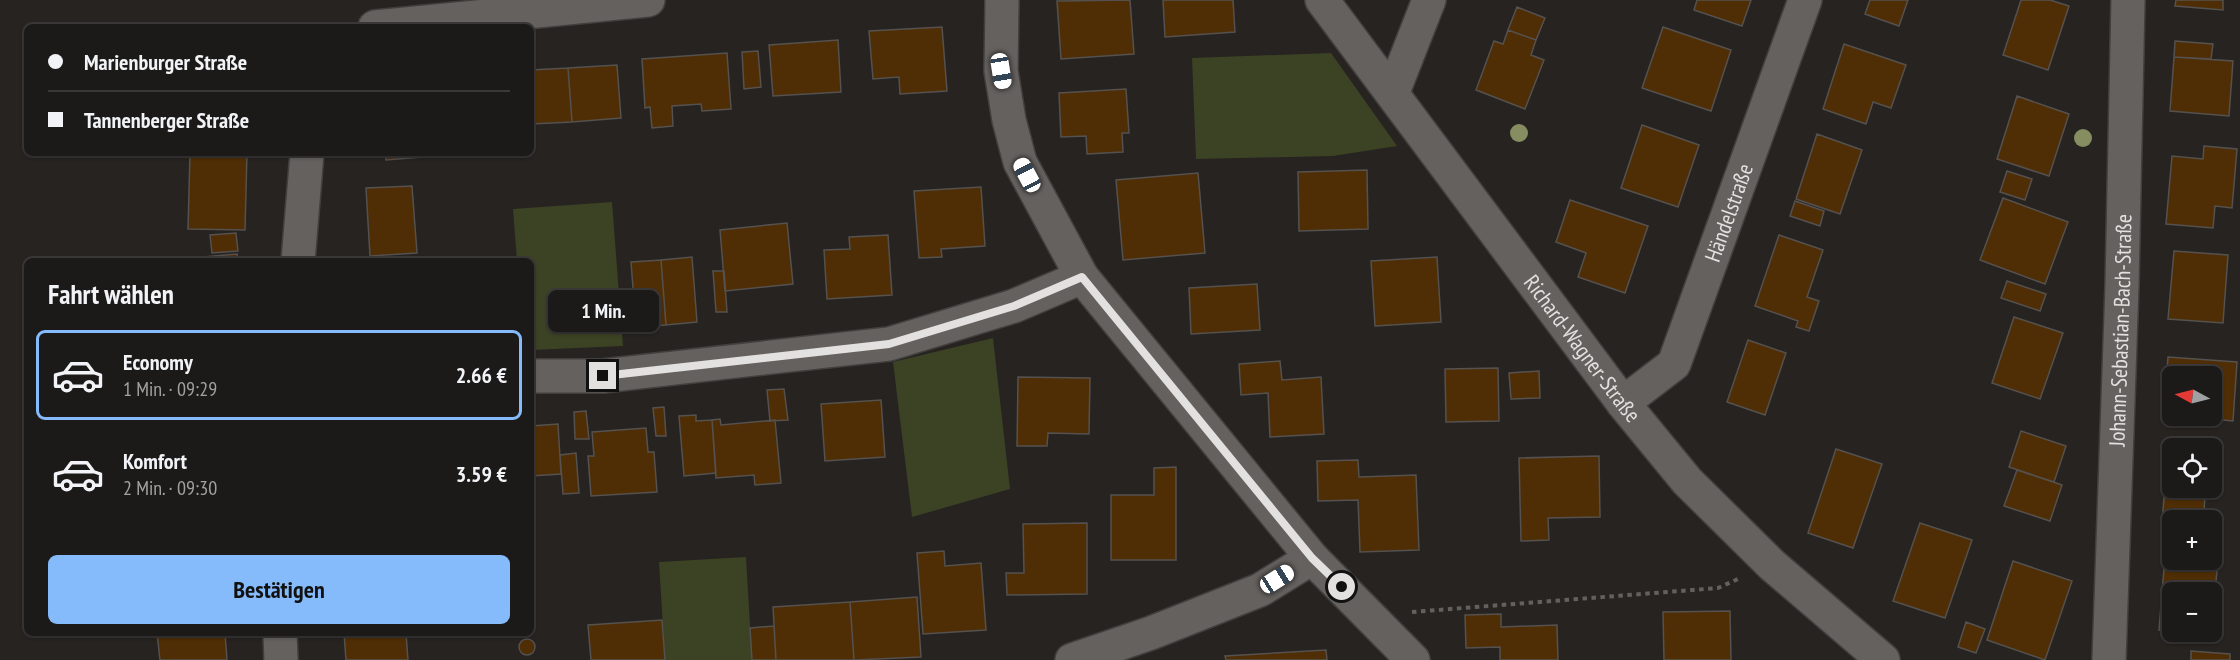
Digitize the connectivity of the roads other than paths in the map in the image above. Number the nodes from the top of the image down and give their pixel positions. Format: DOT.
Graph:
graph roads {
  1 [pos="648,0"];
  2 [pos="1002,0"];
  3 [pos="1322,0"];
  4 [pos="1429,0"];
  5 [pos="1805,0"];
  6 [pos="2128,0"];
  7 [pos="405,24"];
  8 [pos="1393,92"];
  9 [pos="307,156"];
  10 [pos="298,258"];
  11 [pos="1082,277"];
  12 [pos="534,376"];
  13 [pos="1623,404"];
  14 [pos="1312,558"];
  15 [pos="280,636"];
  16 [pos="281,660"];
  17 [pos="1072,660"];
  18 [pos="1413,660"];
  19 [pos="1883,660"];
  20 [pos="2109,660"];
  1 -- 7 [label="street"];
  2 -- 11 [label="street"];
  3 -- 8 [label="street, Richard-Wagner-Straße"];
  4 -- 8 [label="street"];
  5 -- 13 [label="street, Händelstraße"];
  6 -- 20 [label="street, Johann-Sebastian-Bach-Straße"];
  8 -- 13 [label="street, Richard-Wagner-Straße"];
  9 -- 10 [label="street"];
  11 -- 12 [label="street"];
  11 -- 14 [label="street"];
  13 -- 19 [label="street, Richard-Wagner-Straße"];
  14 -- 17 [label="street"];
  14 -- 18 [label="street"];
  15 -- 16 [label="street"];
}
